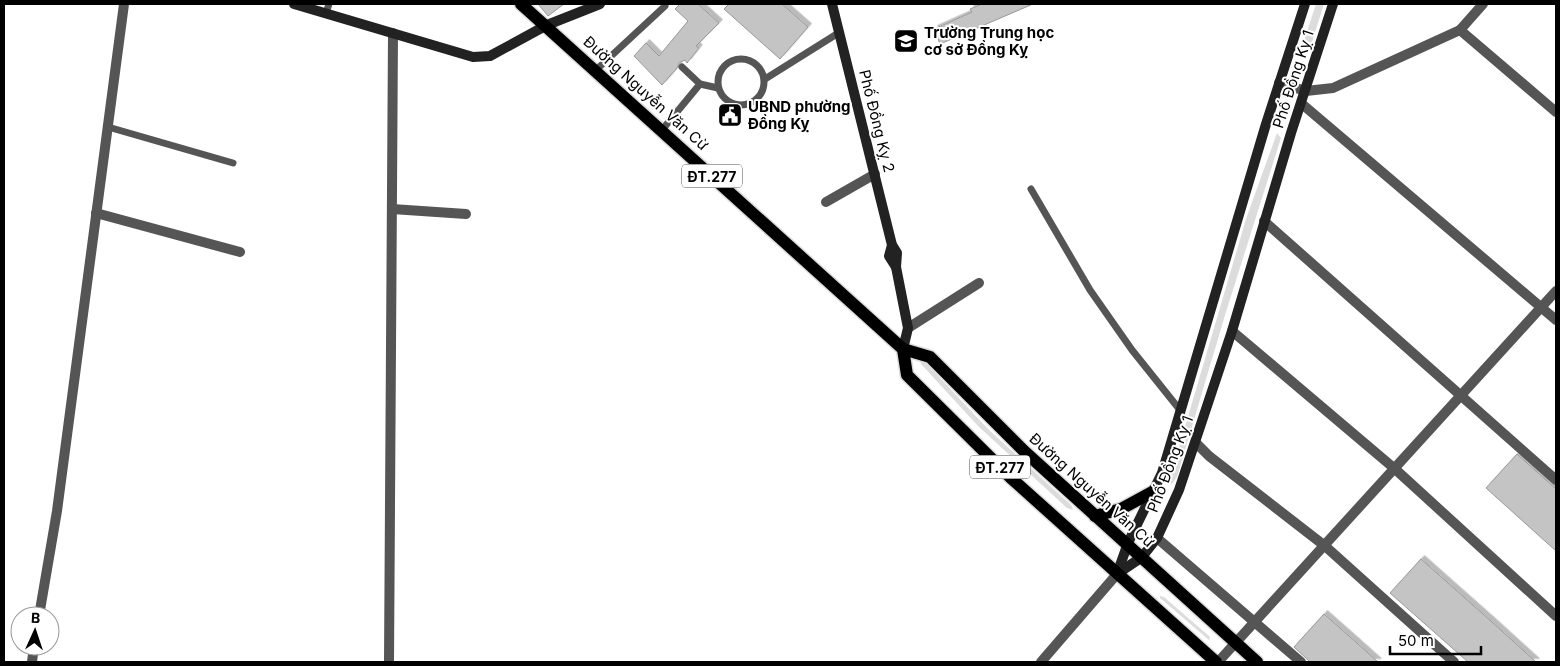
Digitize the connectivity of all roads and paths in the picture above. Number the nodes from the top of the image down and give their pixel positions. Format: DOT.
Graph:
graph roads {
  1 [pos="124,4"];
  2 [pos="294,4"];
  3 [pos="521,4"];
  4 [pos="600,4"];
  5 [pos="832,4"];
  6 [pos="1305,4"];
  7 [pos="1333,4"];
  8 [pos="1483,4"];
  9 [pos="665,6"];
  10 [pos="327,9"];
  11 [pos="547,25"];
  12 [pos="1460,30"];
  13 [pos="840,32"];
  14 [pos="393,33"];
  15 [pos="682,67"];
  16 [pos="596,70"];
  17 [pos="765,79"];
  18 [pos="1279,83"];
  19 [pos="700,84"];
  20 [pos="718,88"];
  21 [pos="1306,91"];
  22 [pos="1302,104"];
  23 [pos="1556,112"];
  24 [pos="108,127"];
  25 [pos="662,130"];
  26 [pos="233,163"];
  27 [pos="875,174"];
  28 [pos="1031,189"];
  29 [pos="826,202"];
  30 [pos="392,209"];
  31 [pos="96,213"];
  32 [pos="466,214"];
  33 [pos="1264,221"];
  34 [pos="240,252"];
  35 [pos="979,283"];
  36 [pos="1556,291"];
  37 [pos="1542,307"];
  38 [pos="1556,320"];
  39 [pos="908,328"];
  40 [pos="1232,331"];
  41 [pos="903,348"];
  42 [pos="1462,395"];
  43 [pos="1180,410"];
  44 [pos="1196,443"];
  45 [pos="1395,469"];
  46 [pos="1556,480"];
  47 [pos="1154,491"];
  48 [pos="1096,516"];
  49 [pos="1157,538"];
  50 [pos="1128,543"];
  51 [pos="1325,546"];
  52 [pos="1142,557"];
  53 [pos="1117,574"];
  54 [pos="41,606"];
  55 [pos="1556,616"];
  56 [pos="1256,622"];
  57 [pos="1236,644"];
  58 [pos="389,662"];
  59 [pos="1041,662"];
  60 [pos="1217,662"];
  61 [pos="1257,662"];
  62 [pos="1301,662"];
  63 [pos="1454,662"];
  1 -- 24 [label="street"];
  2 -- 10 [label="main road"];
  3 -- 11 [label="main road, Đường Nguyễn Văn Cừ / ĐT.277"];
  4 -- 11 [label="main road"];
  5 -- 13 [label="main road, Phố Đồng Kỵ 2"];
  6 -- 18 [label="main road, Phố Đồng Kỵ 1"];
  7 -- 21 [label="main road, Phố Đồng Kỵ 1"];
  8 -- 12 [label="street"];
  9 -- 16 [label="lane"];
  10 -- 14 [label="main road"];
  11 -- 14 [label="main road"];
  11 -- 16 [label="main road, Đường Nguyễn Văn Cừ / ĐT.277"];
  12 -- 21 [label="street"];
  12 -- 23 [label="street"];
  13 -- 17 [label="lane"];
  13 -- 27 [label="main road, Phố Đồng Kỵ 2"];
  14 -- 30 [label="street"];
  15 -- 19 [label="lane"];
  16 -- 25 [label="main road, Đường Nguyễn Văn Cừ / ĐT.277"];
  17 -- 20 [label="lane"];
  17 -- 20 [label="lane"];
  18 -- 21 [label="street"];
  18 -- 43 [label="main road, Phố Đồng Kỵ 1"];
  19 -- 20 [label="lane"];
  19 -- 25 [label="lane"];
  21 -- 22 [label="main road, Phố Đồng Kỵ 1"];
  22 -- 33 [label="main road, Phố Đồng Kỵ 1"];
  22 -- 37 [label="street"];
  24 -- 26 [label="lane"];
  24 -- 31 [label="street"];
  25 -- 41 [label="main road, Đường Nguyễn Văn Cừ / ĐT.277"];
  27 -- 29 [label="street"];
  27 -- 39 [label="main road, Phố Đồng Kỵ 2"];
  28 -- 43 [label="lane"];
  30 -- 32 [label="street"];
  30 -- 58 [label="street"];
  31 -- 34 [label="street"];
  31 -- 54 [label="street"];
  33 -- 40 [label="main road, Phố Đồng Kỵ 1"];
  33 -- 42 [label="street"];
  35 -- 39 [label="street"];
  36 -- 37 [label="street"];
  37 -- 38 [label="street"];
  37 -- 42 [label="street"];
  39 -- 41 [label="main road, Phố Đồng Kỵ 2"];
  40 -- 44 [label="main road, Phố Đồng Kỵ 1"];
  40 -- 45 [label="street"];
  41 -- 48 [label="main road, Đường Nguyễn Văn Cừ / ĐT.277"];
  41 -- 53 [label="main road, ĐT.277"];
  42 -- 45 [label="street"];
  42 -- 46 [label="street"];
  43 -- 47 [label="main road, Phố Đồng Kỵ 1"];
  44 -- 49 [label="main road, Phố Đồng Kỵ 1"];
  44 -- 51 [label="street"];
  45 -- 51 [label="street"];
  45 -- 55 [label="street"];
  47 -- 48 [label="main road"];
  47 -- 50 [label="main road, Phố Đồng Kỵ 1"];
  48 -- 50 [label="main road, Đường Nguyễn Văn Cừ / ĐT.277"];
  49 -- 52 [label="main road, Phố Đồng Kỵ 1"];
  49 -- 56 [label="street"];
  50 -- 52 [label="main road, Đường Nguyễn Văn Cừ / ĐT.277"];
  50 -- 53 [label="main road, Phố Đồng Kỵ 1"];
  51 -- 56 [label="street"];
  51 -- 63 [label="street"];
  52 -- 53 [label="main road, Phố Đồng Kỵ 1"];
  52 -- 57 [label="main road, Đường Nguyễn Văn Cừ / ĐT.277"];
  53 -- 59 [label="street"];
  53 -- 60 [label="main road, ĐT.277"];
  56 -- 57 [label="street"];
  56 -- 62 [label="street"];
  57 -- 60 [label="street"];
  57 -- 61 [label="main road, Đường Nguyễn Văn Cừ / ĐT.277"];
}
